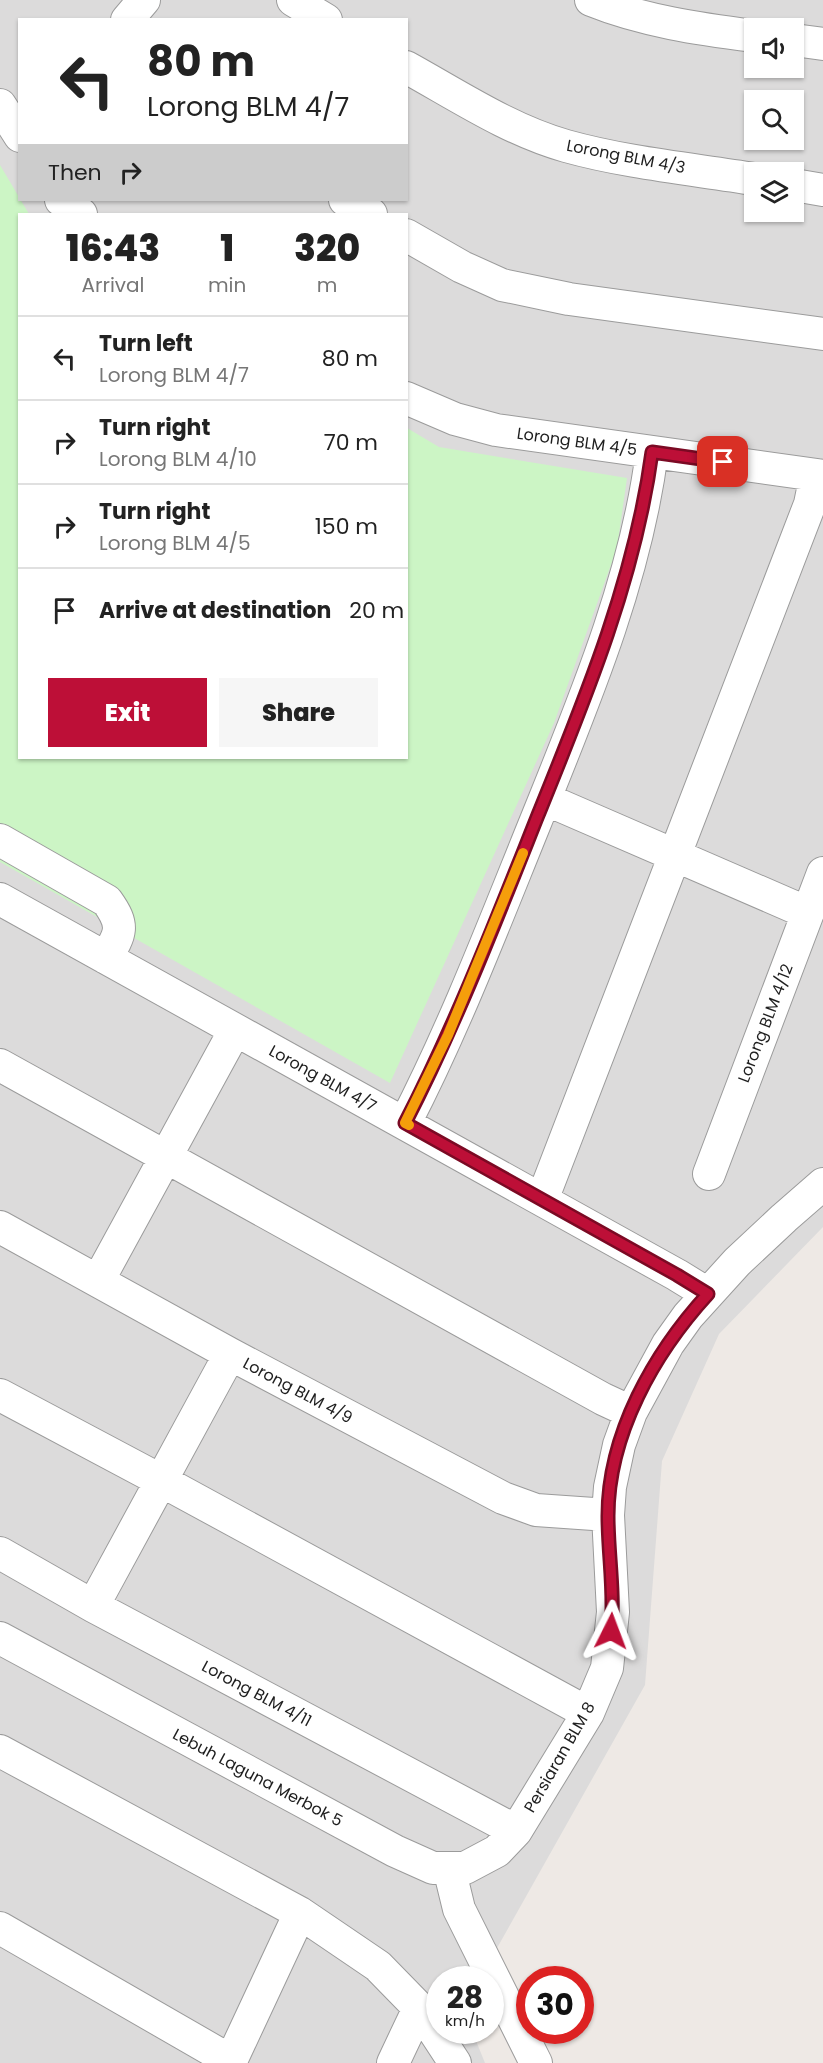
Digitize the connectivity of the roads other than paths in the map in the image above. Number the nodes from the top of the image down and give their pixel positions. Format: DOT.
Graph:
graph roads {
  1 [pos="144,0"];
  2 [pos="591,0"];
  3 [pos="129,18"];
  4 [pos="744,34"];
  5 [pos="804,41"];
  6 [pos="823,44"];
  7 [pos="408,68"];
  8 [pos="18,92"];
  9 [pos="0,104"];
  10 [pos="18,133"];
  11 [pos="744,177"];
  12 [pos="804,187"];
  13 [pos="823,190"];
  14 [pos="62,201"];
  15 [pos="347,201"];
  16 [pos="80,213"];
  17 [pos="369,213"];
  18 [pos="408,236"];
  19 [pos="823,334"];
  20 [pos="408,399"];
  21 [pos="652,452"];
  22 [pos="820,475"];
  23 [pos="545,799"];
  24 [pos="0,840"];
  25 [pos="675,856"];
  26 [pos="823,873"];
  27 [pos="0,898"];
  28 [pos="808,913"];
  29 [pos="106,958"];
  30 [pos="235,1030"];
  31 [pos="0,1065"];
  32 [pos="405,1123"];
  33 [pos="166,1158"];
  34 [pos="708,1174"];
  35 [pos="823,1184"];
  36 [pos="542,1200"];
  37 [pos="0,1227"];
  38 [pos="98,1281"];
  39 [pos="708,1294"];
  40 [pos="230,1354"];
  41 [pos="0,1395"];
  42 [pos="631,1412"];
  43 [pos="160,1480"];
  44 [pos="608,1515"];
  45 [pos="0,1553"];
  46 [pos="93,1606"];
  47 [pos="0,1638"];
  48 [pos="588,1713"];
  49 [pos="0,1751"];
  50 [pos="516,1831"];
  51 [pos="449,1868"];
  52 [pos="300,1912"];
  53 [pos="0,1929"];
  54 [pos="418,2008"];
  55 [pos="230,2062"];
  56 [pos="393,2063"];
  57 [pos="455,2063"];
  58 [pos="536,2063"];
  1 -- 3 [label="street"];
  2 -- 4 [label="street"];
  5 -- 6 [label="street"];
  7 -- 11 [label="street, Lorong BLM 4/3"];
  8 -- 9 [label="street"];
  9 -- 10 [label="street"];
  12 -- 13 [label="street"];
  14 -- 16 [label="street"];
  15 -- 17 [label="street"];
  18 -- 19 [label="street"];
  20 -- 21 [label="street, Lorong BLM 4/5"];
  21 -- 22 [label="street, Lorong BLM 4/5"];
  21 -- 23 [label="street"];
  22 -- 25 [label="street"];
  23 -- 25 [label="street"];
  23 -- 32 [label="street"];
  24 -- 29 [label="street"];
  25 -- 28 [label="street"];
  25 -- 36 [label="street"];
  26 -- 28 [label="street, Lorong BLM 4/12"];
  27 -- 29 [label="street, Lorong BLM 4/7"];
  28 -- 34 [label="street, Lorong BLM 4/12"];
  29 -- 30 [label="street, Lorong BLM 4/7"];
  30 -- 32 [label="street, Lorong BLM 4/7"];
  30 -- 33 [label="street"];
  31 -- 33 [label="street"];
  32 -- 36 [label="street, Lorong BLM 4/7"];
  33 -- 38 [label="street"];
  33 -- 42 [label="street"];
  35 -- 39 [label="street, Persiaran BLM 8"];
  36 -- 39 [label="street, Lorong BLM 4/7"];
  37 -- 38 [label="street, Lorong BLM 4/9"];
  38 -- 40 [label="street, Lorong BLM 4/9"];
  39 -- 42 [label="street, Persiaran BLM 8"];
  40 -- 43 [label="street"];
  40 -- 44 [label="street, Lorong BLM 4/9"];
  41 -- 43 [label="street"];
  42 -- 44 [label="street, Persiaran BLM 8"];
  43 -- 46 [label="street"];
  43 -- 48 [label="street"];
  44 -- 48 [label="street, Persiaran BLM 8"];
  45 -- 46 [label="street, Lorong BLM 4/11"];
  46 -- 50 [label="street, Lorong BLM 4/11"];
  47 -- 51 [label="street, Lebuh Laguna Merbok 5"];
  48 -- 50 [label="street, Persiaran BLM 8"];
  49 -- 52 [label="street"];
  50 -- 51 [label="street, Lebuh Laguna Merbok 5"];
  51 -- 58 [label="street"];
  52 -- 54 [label="street"];
  52 -- 55 [label="street"];
  53 -- 55 [label="street"];
  54 -- 56 [label="street"];
  54 -- 57 [label="street"];
}
